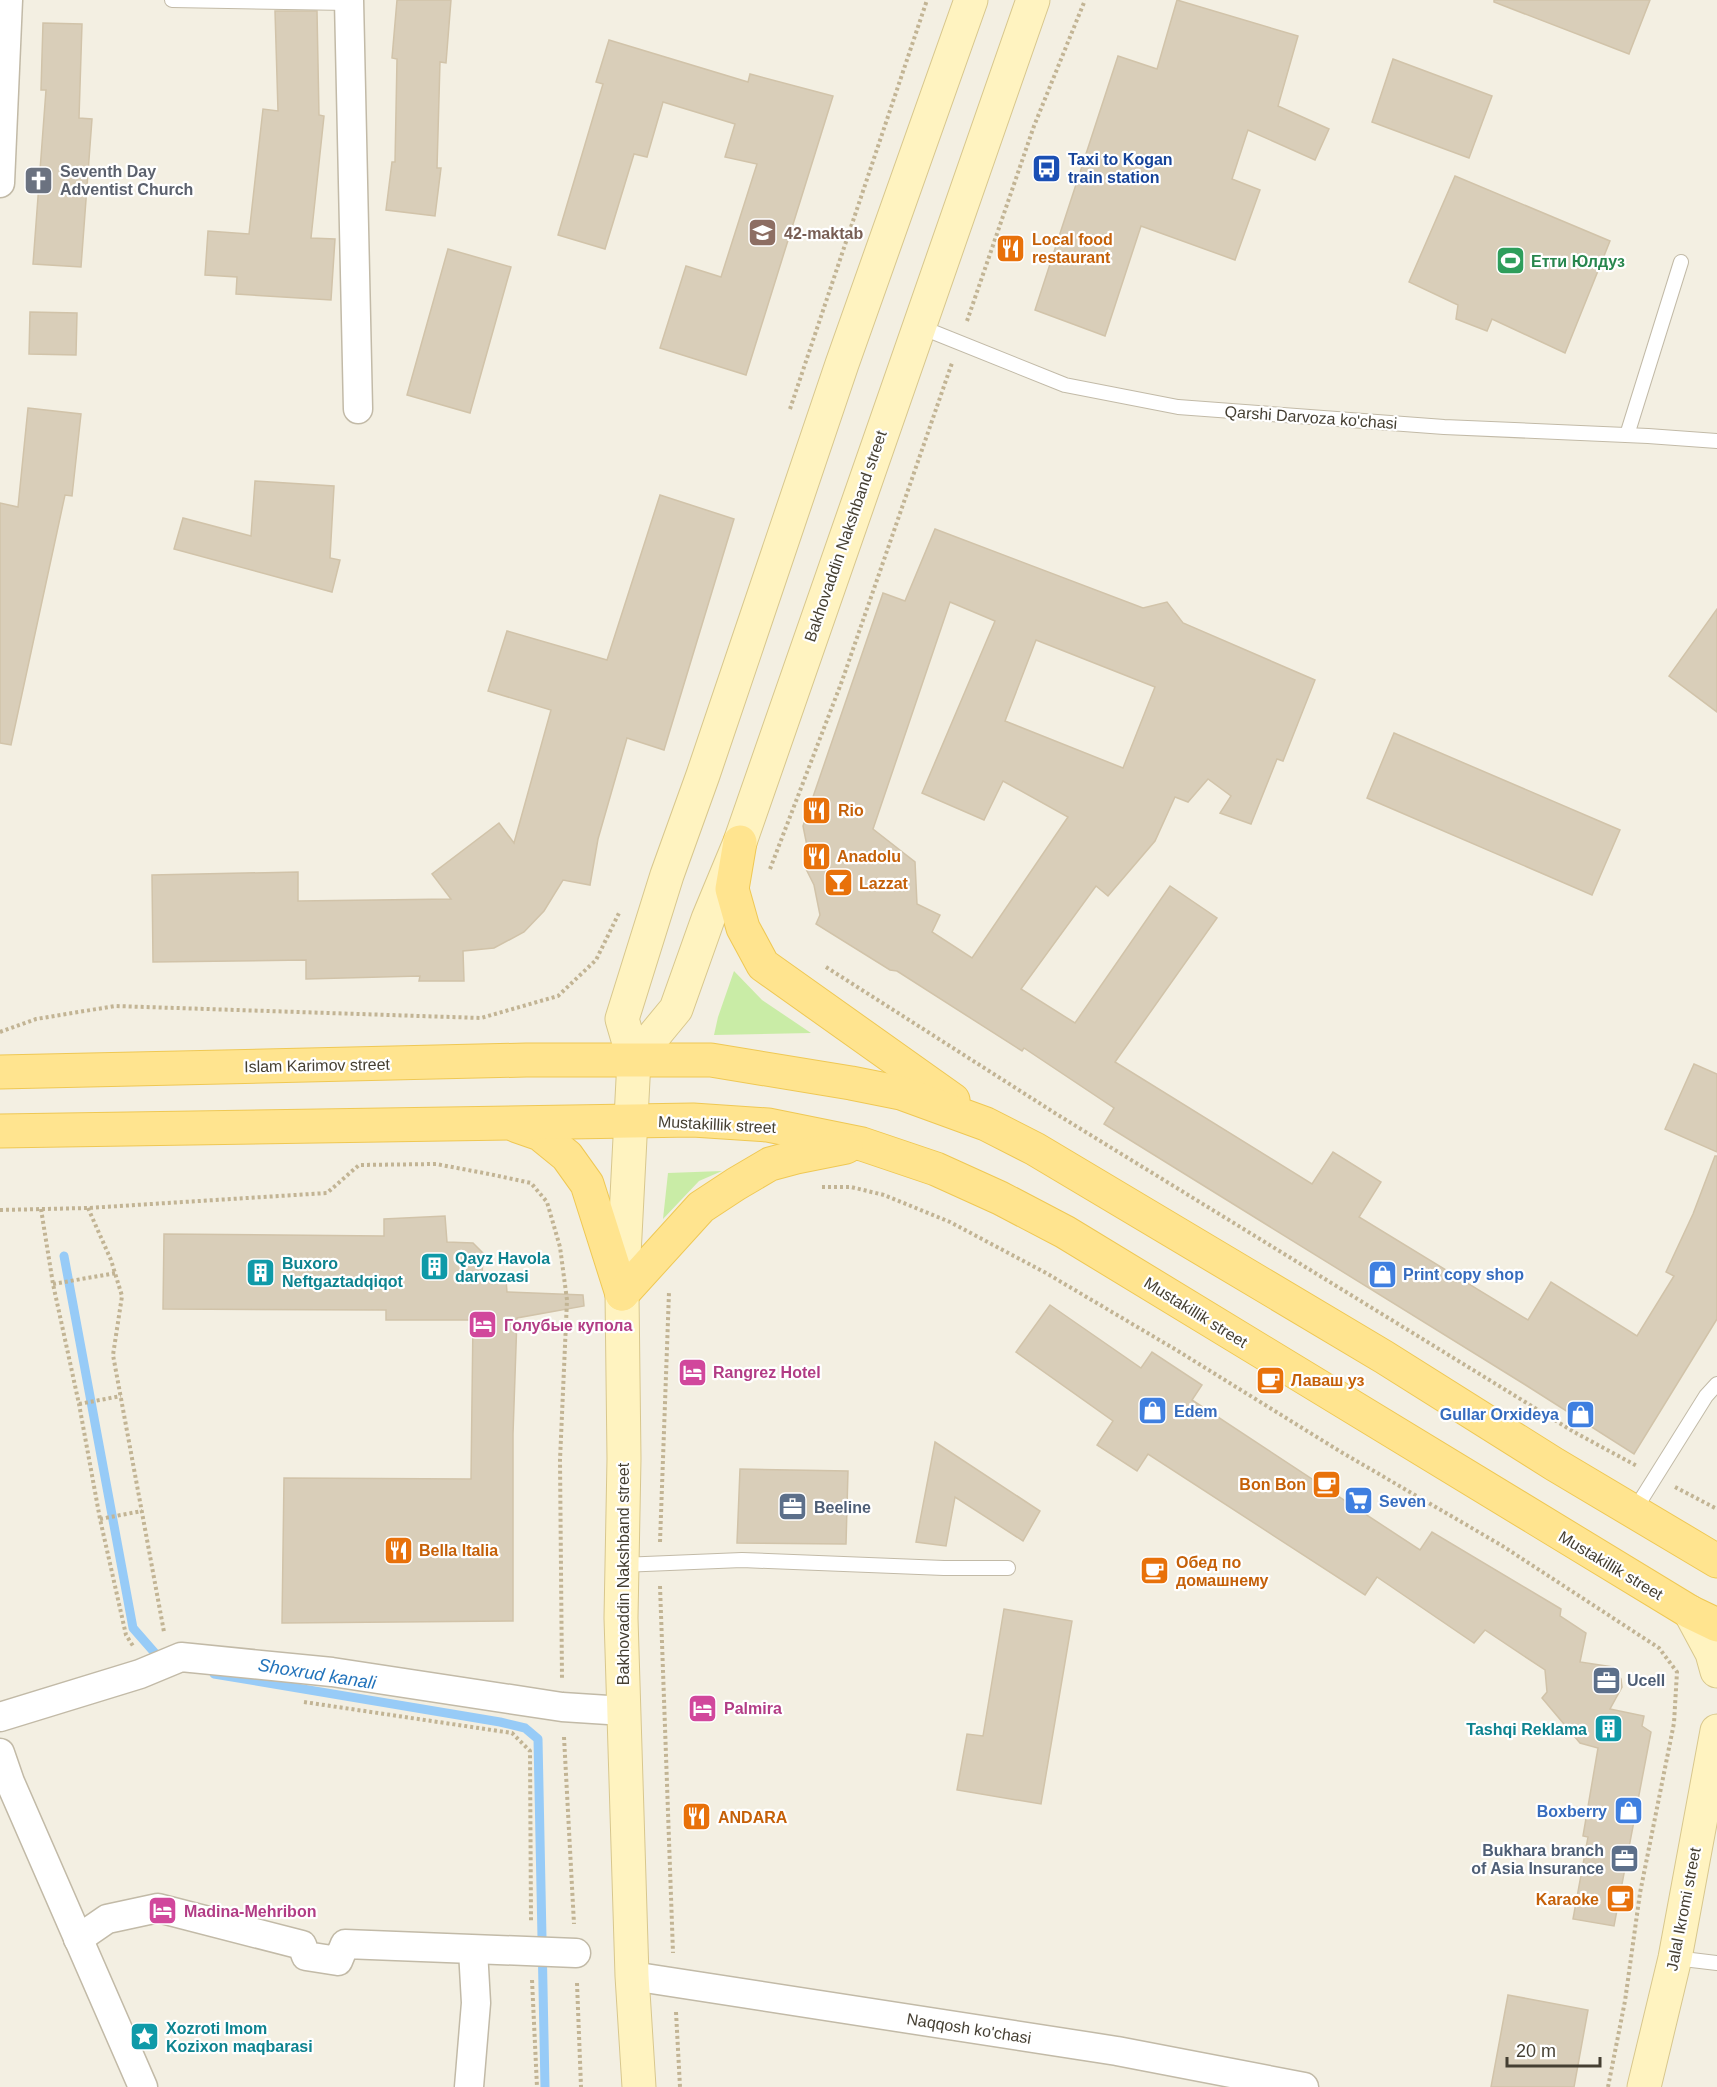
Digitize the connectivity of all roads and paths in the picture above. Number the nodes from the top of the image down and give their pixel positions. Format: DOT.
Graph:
graph roads {
  1 [pos="8,0"];
  2 [pos="172,0"];
  3 [pos="927,0"];
  4 [pos="971,0"];
  5 [pos="1033,0"];
  6 [pos="1085,0"];
  7 [pos="349,1"];
  8 [pos="0,183"];
  9 [pos="1680,262"];
  10 [pos="918,326"];
  11 [pos="964,330"];
  12 [pos="952,362"];
  13 [pos="358,409"];
  14 [pos="788,414"];
  15 [pos="1627,435"];
  16 [pos="1717,441"];
  17 [pos="740,842"];
  18 [pos="768,876"];
  19 [pos="620,911"];
  20 [pos="818,962"];
  21 [pos="0,1032"];
  22 [pos="634,1060"];
  23 [pos="0,1072"];
  24 [pos="632,1120"];
  25 [pos="510,1123"];
  26 [pos="986,1124"];
  27 [pos="0,1131"];
  28 [pos="862,1144"];
  29 [pos="812,1187"];
  30 [pos="88,1208"];
  31 [pos="0,1210"];
  32 [pos="116,1273"];
  33 [pos="53,1284"];
  34 [pos="669,1288"];
  35 [pos="622,1294"];
  36 [pos="1717,1384"];
  37 [pos="121,1396"];
  38 [pos="79,1404"];
  39 [pos="1644,1471"];
  40 [pos="1675,1487"];
  41 [pos="1717,1509"];
  42 [pos="142,1511"];
  43 [pos="1634,1511"];
  44 [pos="100,1519"];
  45 [pos="1717,1561"];
  46 [pos="660,1564"];
  47 [pos="621,1565"];
  48 [pos="1008,1568"];
  49 [pos="1704,1618"];
  50 [pos="170,1662"];
  51 [pos="1717,1671"];
  52 [pos="562,1707"];
  53 [pos="624,1712"];
  54 [pos="0,1717"];
  55 [pos="1717,1731"];
  56 [pos="0,1753"];
  57 [pos="5,1783"];
  58 [pos="78,1939"];
  59 [pos="473,1950"];
  60 [pos="576,1953"];
  61 [pos="1675,1958"];
  62 [pos="1717,1963"];
  63 [pos="632,1976"];
  64 [pos="674,1982"];
  65 [pos="143,2087"];
  66 [pos="469,2087"];
  67 [pos="581,2087"];
  68 [pos="639,2087"];
  69 [pos="680,2087"];
  70 [pos="1304,2087"];
  71 [pos="1608,2087"];
  72 [pos="1644,2087"];
  1 -- 8 [label="street"];
  2 -- 7 [label="lane"];
  3 -- 14 [label="path"];
  4 -- 22 [label="main road, Bakhovaddin Nakshband street"];
  5 -- 10 [label="main road, Bakhovaddin Nakshband street"];
  6 -- 11 [label="path"];
  7 -- 13 [label="street"];
  9 -- 15 [label="lane"];
  10 -- 15 [label="lane, Qarshi Darvoza ko'chasi"];
  10 -- 17 [label="main road, Bakhovaddin Nakshband street"];
  12 -- 18 [label="path"];
  15 -- 16 [label="lane, Qarshi Darvoza ko'chasi"];
  17 -- 22 [label="main road, Bakhovaddin Nakshband street"];
  17 -- 26 [label="main road"];
  19 -- 21 [label="path"];
  20 -- 39 [label="path"];
  22 -- 23 [label="main road, Islam Karimov street"];
  22 -- 24 [label="main road, Bakhovaddin Nakshband street"];
  22 -- 26 [label="main road"];
  24 -- 25 [label="main road, Mustakillik street"];
  24 -- 28 [label="main road, Mustakillik street"];
  24 -- 35 [label="main road, Bakhovaddin Nakshband street"];
  25 -- 27 [label="main road"];
  25 -- 35 [label="main road"];
  26 -- 43 [label="main road"];
  28 -- 35 [label="main road"];
  28 -- 49 [label="main road, Mustakillik street"];
  29 -- 71 [label="path"];
  30 -- 31 [label="path"];
  30 -- 32 [label="path"];
  30 -- 52 [label="path"];
  32 -- 33 [label="path"];
  32 -- 37 [label="path"];
  34 -- 46 [label="path"];
  35 -- 47 [label="main road, Bakhovaddin Nakshband street"];
  36 -- 43 [label="lane"];
  37 -- 38 [label="path"];
  37 -- 42 [label="path"];
  40 -- 41 [label="path"];
  42 -- 44 [label="path"];
  42 -- 50 [label="path"];
  43 -- 45 [label="main road"];
  46 -- 47 [label="lane"];
  46 -- 48 [label="lane"];
  46 -- 64 [label="path"];
  47 -- 53 [label="main road, Bakhovaddin Nakshband street"];
  49 -- 51 [label="main road"];
  50 -- 52 [label="street"];
  50 -- 54 [label="street"];
  52 -- 53 [label="street"];
  52 -- 60 [label="path"];
  53 -- 63 [label="main road, Bakhovaddin Nakshband street"];
  55 -- 61 [label="main road, Jalal Ikromi street"];
  56 -- 57 [label="street"];
  57 -- 58 [label="street"];
  58 -- 59 [label="street"];
  58 -- 65 [label="street"];
  59 -- 60 [label="street"];
  59 -- 66 [label="street"];
  60 -- 67 [label="path"];
  61 -- 62 [label="lane"];
  61 -- 72 [label="main road, Jalal Ikromi street"];
  63 -- 64 [label="street, Naqqosh ko'chasi"];
  63 -- 68 [label="main road, Bakhovaddin Nakshband street"];
  64 -- 69 [label="path"];
  64 -- 70 [label="street, Naqqosh ko'chasi"];
}
